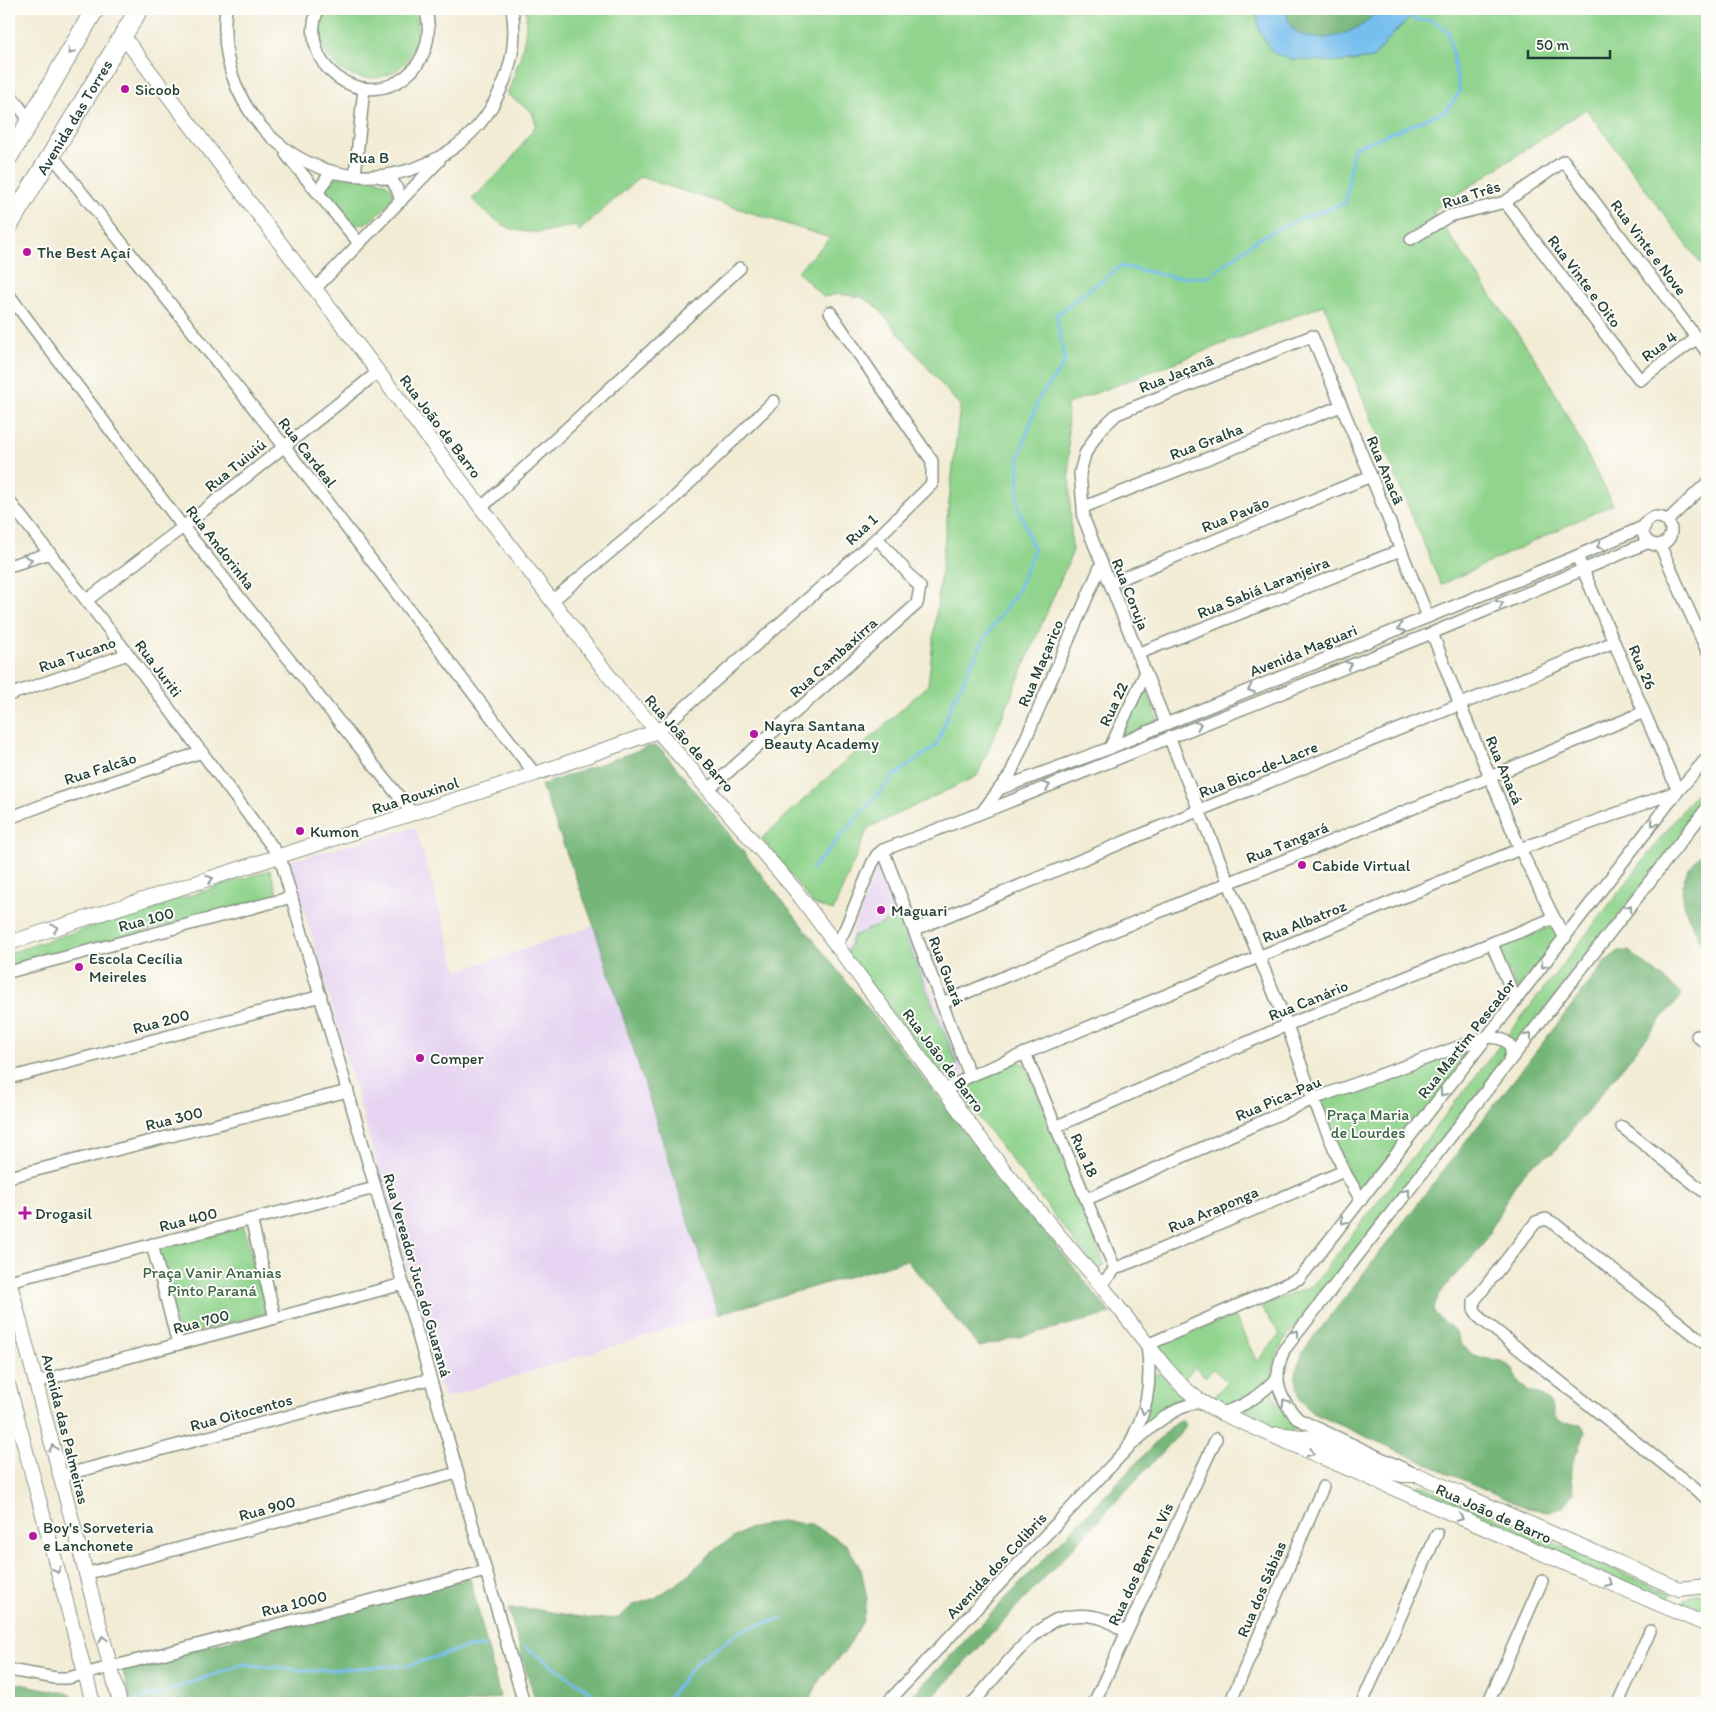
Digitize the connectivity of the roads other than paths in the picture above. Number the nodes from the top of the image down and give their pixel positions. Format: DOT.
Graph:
graph roads {
  1 [pos="140,9"];
  2 [pos="226,9"];
  3 [pos="318,9"];
  4 [pos="425,9"];
  5 [pos="512,9"];
  6 [pos="93,10"];
  7 [pos="123,36"];
  8 [pos="364,88"];
  9 [pos="9,93"];
  10 [pos="30,121"];
  11 [pos="277,143"];
  12 [pos="51,154"];
  13 [pos="445,154"];
  14 [pos="9,156"];
  15 [pos="1564,161"];
  16 [pos="338,172"];
  17 [pos="355,175"];
  18 [pos="376,176"];
  19 [pos="318,192"];
  20 [pos="401,201"];
  21 [pos="1505,202"];
  22 [pos="9,224"];
  23 [pos="1411,239"];
  24 [pos="359,243"];
  25 [pos="740,268"];
  26 [pos="315,289"];
  27 [pos="9,296"];
  28 [pos="830,312"];
  29 [pos="1312,336"];
  30 [pos="1697,338"];
  31 [pos="1707,352"];
  32 [pos="378,372"];
  33 [pos="1640,380"];
  34 [pos="774,401"];
  35 [pos="1341,406"];
  36 [pos="284,446"];
  37 [pos="1080,473"];
  38 [pos="1372,476"];
  39 [pos="1707,483"];
  40 [pos="9,500"];
  41 [pos="1084,507"];
  42 [pos="481,508"];
  43 [pos="1666,521"];
  44 [pos="183,526"];
  45 [pos="1645,526"];
  46 [pos="877,538"];
  47 [pos="1655,543"];
  48 [pos="1401,550"];
  49 [pos="50,553"];
  50 [pos="1578,556"];
  51 [pos="1101,564"];
  52 [pos="9,566"];
  53 [pos="1583,570"];
  54 [pos="1111,583"];
  55 [pos="87,600"];
  56 [pos="552,602"];
  57 [pos="1428,617"];
  58 [pos="1432,633"];
  59 [pos="1614,642"];
  60 [pos="1707,651"];
  61 [pos="128,654"];
  62 [pos="1137,654"];
  63 [pos="1145,674"];
  64 [pos="9,695"];
  65 [pos="1460,705"];
  66 [pos="1644,712"];
  67 [pos="1166,724"];
  68 [pos="658,731"];
  69 [pos="1170,737"];
  70 [pos="1110,748"];
  71 [pos="202,752"];
  72 [pos="1707,758"];
  73 [pos="535,774"];
  74 [pos="1490,777"];
  75 [pos="1012,779"];
  76 [pos="709,789"];
  77 [pos="999,789"];
  78 [pos="1678,791"];
  79 [pos="1017,798"];
  80 [pos="1002,804"];
  81 [pos="1707,808"];
  82 [pos="1200,810"];
  83 [pos="981,813"];
  84 [pos="412,814"];
  85 [pos="9,818"];
  86 [pos="1520,849"];
  87 [pos="884,850"];
  88 [pos="280,857"];
  89 [pos="1228,883"];
  90 [pos="292,897"];
  91 [pos="1554,918"];
  92 [pos="914,930"];
  93 [pos="1565,938"];
  94 [pos="9,943"];
  95 [pos="1492,944"];
  96 [pos="836,947"];
  97 [pos="1258,957"];
  98 [pos="9,972"];
  99 [pos="321,996"];
  100 [pos="1516,1001"];
  101 [pos="942,1003"];
  102 [pos="1287,1025"];
  103 [pos="1486,1036"];
  104 [pos="1697,1036"];
  105 [pos="1707,1044"];
  106 [pos="1025,1053"];
  107 [pos="1508,1064"];
  108 [pos="970,1076"];
  109 [pos="9,1078"];
  110 [pos="945,1090"];
  111 [pos="348,1091"];
  112 [pos="1314,1099"];
  113 [pos="1055,1127"];
  114 [pos="1622,1127"];
  115 [pos="1344,1171"];
  116 [pos="9,1177"];
  117 [pos="376,1188"];
  118 [pos="1707,1194"];
  119 [pos="1087,1199"];
  120 [pos="1361,1200"];
  121 [pos="251,1219"];
  122 [pos="152,1244"];
  123 [pos="1115,1269"];
  124 [pos="9,1281"];
  125 [pos="403,1284"];
  126 [pos="1101,1285"];
  127 [pos="275,1318"];
  128 [pos="178,1344"];
  129 [pos="1147,1345"];
  130 [pos="1707,1345"];
  131 [pos="1164,1367"];
  132 [pos="1278,1377"];
  133 [pos="430,1379"];
  134 [pos="1149,1381"];
  135 [pos="36,1382"];
  136 [pos="9,1387"];
  137 [pos="1188,1391"];
  138 [pos="1200,1401"];
  139 [pos="1182,1406"];
  140 [pos="1221,1413"];
  141 [pos="1267,1434"];
  142 [pos="1216,1438"];
  143 [pos="1127,1449"];
  144 [pos="457,1473"];
  145 [pos="1418,1475"];
  146 [pos="60,1476"];
  147 [pos="1323,1487"];
  148 [pos="1705,1497"];
  149 [pos="1437,1534"];
  150 [pos="486,1571"];
  151 [pos="85,1574"];
  152 [pos="1542,1581"];
  153 [pos="1707,1586"];
  154 [pos="1687,1589"];
  155 [pos="1678,1612"];
  156 [pos="1707,1625"];
  157 [pos="1650,1631"];
  158 [pos="1126,1632"];
  159 [pos="110,1667"];
  160 [pos="9,1670"];
  161 [pos="85,1673"];
  162 [pos="93,1703"];
  163 [pos="120,1703"];
  164 [pos="524,1703"];
  165 [pos="887,1703"];
  166 [pos="973,1703"];
  167 [pos="1094,1703"];
  168 [pos="1230,1703"];
  169 [pos="1362,1703"];
  170 [pos="1488,1703"];
  171 [pos="1618,1703"];
  1 -- 7 [label="main road, Avenida das Torres"];
  2 -- 11 [label="street, Rua B"];
  3 -- 8 [label="street"];
  4 -- 8 [label="street"];
  5 -- 13 [label="street, Rua B"];
  6 -- 10 [label="main road, one-way"];
  7 -- 12 [label="main road, Avenida das Torres"];
  7 -- 26 [label="street, Rua João de Barro"];
  8 -- 17 [label="street"];
  9 -- 10 [label="street"];
  10 -- 14 [label="main road"];
  11 -- 16 [label="street, Rua B"];
  11 -- 19 [label="street"];
  12 -- 22 [label="main road, Avenida das Torres"];
  12 -- 36 [label="street, Rua Cardeal"];
  13 -- 18 [label="street, Rua B"];
  13 -- 20 [label="street"];
  15 -- 21 [label="street, Rua Três"];
  15 -- 30 [label="street, Rua Vinte e Nove"];
  16 -- 17 [label="street, Rua B"];
  16 -- 19 [label="street"];
  17 -- 18 [label="street, Rua B"];
  18 -- 20 [label="street"];
  19 -- 24 [label="street"];
  20 -- 24 [label="street"];
  21 -- 23 [label="street, Rua Três"];
  21 -- 33 [label="street, Rua Vinte e Oito"];
  24 -- 26 [label="street"];
  25 -- 42 [label="street"];
  26 -- 32 [label="street, Rua João de Barro"];
  27 -- 44 [label="street, Rua Andorinha"];
  28 -- 46 [label="street, Rua 1"];
  29 -- 35 [label="street, Rua Anacã"];
  29 -- 37 [label="street, Rua Jaçanã"];
  30 -- 31 [label="street, Rua Vinte e Nove"];
  30 -- 33 [label="street, Rua 4"];
  32 -- 36 [label="street, Rua Tuiuiú"];
  32 -- 42 [label="street, Rua João de Barro"];
  34 -- 56 [label="street"];
  35 -- 38 [label="street, Rua Anacã"];
  35 -- 41 [label="street, Rua Gralha"];
  36 -- 44 [label="street, Rua Tuiuiú"];
  36 -- 73 [label="street, Rua Cardeal"];
  37 -- 41 [label="street, Rua Coruja"];
  38 -- 48 [label="street, Rua Anacã"];
  38 -- 54 [label="street, Rua Pavão"];
  39 -- 43 [label="street"];
  40 -- 49 [label="street, Rua Juriti"];
  41 -- 51 [label="street, Rua Coruja"];
  42 -- 56 [label="street, Rua João de Barro"];
  43 -- 45 [label="street"];
  43 -- 47 [label="street"];
  44 -- 55 [label="street, Rua Tuiuiú"];
  44 -- 84 [label="street, Rua Andorinha"];
  45 -- 47 [label="street"];
  45 -- 50 [label="street, Avenida Maguari, one-way"];
  46 -- 68 [label="street, Rua 1"];
  46 -- 76 [label="street, Rua Cambaxirra"];
  47 -- 53 [label="street, Avenida Maguari"];
  47 -- 60 [label="street"];
  48 -- 57 [label="street, Rua Anacã"];
  48 -- 62 [label="street, Rua Sabiá Laranjeira"];
  52 -- 49 [label="street, one-way"];
  49 -- 55 [label="street, Rua Juriti"];
  50 -- 53 [label="street, Rua 26"];
  50 -- 57 [label="street, Avenida Maguari"];
  51 -- 54 [label="street, Rua Coruja"];
  51 -- 75 [label="street, Rua Maçarico"];
  58 -- 53 [label="street, Avenida Maguari, one-way"];
  53 -- 59 [label="street, Rua 26"];
  54 -- 62 [label="street, Rua Coruja"];
  55 -- 61 [label="street, Rua Juriti"];
  56 -- 68 [label="street, Rua João de Barro"];
  57 -- 67 [label="street, Avenida Maguari, one-way"];
  58 -- 65 [label="street, Rua Anacá"];
  69 -- 58 [label="street, Avenida Maguari, one-way"];
  59 -- 65 [label="street, Rua Bico-de-Lacre"];
  59 -- 66 [label="street, Rua 26"];
  61 -- 64 [label="street, Rua Tucano"];
  61 -- 71 [label="street, Rua Juriti"];
  62 -- 63 [label="street, Rua Coruja"];
  63 -- 67 [label="street, Rua Coruja"];
  63 -- 70 [label="street, Rua 22"];
  65 -- 74 [label="street, Rua Anacá"];
  65 -- 82 [label="street, Rua Bico-de-Lacre"];
  66 -- 74 [label="street, Rua Tangará"];
  66 -- 78 [label="street, Rua 26"];
  67 -- 70 [label="street, Avenida Maguari"];
  68 -- 73 [label="street, Rua Rouxinol"];
  68 -- 76 [label="street, Rua João de Barro"];
  79 -- 69 [label="street, Avenida Maguari, one-way"];
  69 -- 82 [label="street"];
  70 -- 75 [label="street, Avenida Maguari"];
  71 -- 85 [label="street, Rua Falcão"];
  71 -- 88 [label="street, Rua Juriti"];
  72 -- 78 [label="street, Rua Martim Pescador"];
  73 -- 84 [label="street, Rua Rouxinol"];
  74 -- 86 [label="street, Rua Anacá"];
  74 -- 89 [label="street, Rua Tangará"];
  75 -- 77 [label="street, Rua Maçarico"];
  75 -- 79 [label="street"];
  76 -- 96 [label="street, Rua João de Barro"];
  77 -- 80 [label="street"];
  77 -- 83 [label="street"];
  78 -- 86 [label="street, Rua Albatroz"];
  78 -- 93 [label="street, Rua Martim Pescador, one-way"];
  79 -- 80 [label="street, Avenida Maguari"];
  80 -- 83 [label="street, Avenida Maguari"];
  107 -- 81 [label="street, one-way"];
  82 -- 89 [label="street"];
  82 -- 92 [label="street, Rua Bico-de-Lacre"];
  83 -- 87 [label="street, Avenida Maguari"];
  84 -- 88 [label="street, Rua Rouxinol"];
  86 -- 91 [label="street, Rua Anacá"];
  86 -- 97 [label="street, Rua Albatroz"];
  87 -- 92 [label="street, Rua Guará"];
  87 -- 96 [label="street"];
  88 -- 90 [label="street, Rua Vereador Juca do Guaraná"];
  94 -- 88 [label="street, Rua Rouxinol, one-way"];
  89 -- 97 [label="street"];
  89 -- 101 [label="street, Rua Tangará"];
  90 -- 98 [label="street, Rua 100"];
  90 -- 99 [label="street, Rua Vereador Juca do Guaraná"];
  91 -- 93 [label="street"];
  91 -- 95 [label="street, Rua Canário"];
  92 -- 101 [label="street, Rua Guará"];
  93 -- 100 [label="street, Rua Martim Pescador, one-way"];
  95 -- 100 [label="street"];
  95 -- 102 [label="street, Rua Canário"];
  96 -- 110 [label="street, Rua João de Barro"];
  97 -- 102 [label="street"];
  97 -- 106 [label="street, Rua Albatroz"];
  99 -- 109 [label="street, Rua 200"];
  99 -- 111 [label="street, Rua Vereador Juca do Guaraná"];
  100 -- 103 [label="street, Rua Martim Pescador"];
  101 -- 108 [label="street, Rua Guará"];
  102 -- 112 [label="street"];
  102 -- 113 [label="street, Rua Canário"];
  103 -- 107 [label="street"];
  103 -- 112 [label="street, Rua Pica-Pau"];
  103 -- 120 [label="street, Rua Martim Pescador, one-way"];
  104 -- 105 [label="street"];
  106 -- 108 [label="street, Rua Albatroz"];
  106 -- 113 [label="street, Rua 18"];
  132 -- 107 [label="street, one-way"];
  108 -- 110 [label="street, Rua Albatroz"];
  110 -- 126 [label="street, Rua João de Barro"];
  111 -- 116 [label="street, Rua 300"];
  111 -- 117 [label="street, Rua Vereador Juca do Guaraná"];
  112 -- 115 [label="street"];
  112 -- 119 [label="street, Rua Pica-Pau"];
  113 -- 119 [label="street, Rua 18"];
  114 -- 118 [label="street"];
  115 -- 120 [label="street"];
  115 -- 123 [label="street, Rua Araponga"];
  117 -- 121 [label="street, Rua 400"];
  117 -- 125 [label="street, Rua Vereador Juca do Guaraná"];
  119 -- 123 [label="street, Rua 18"];
  120 -- 129 [label="street, Rua Martim Pescador, one-way"];
  121 -- 122 [label="street, Rua 400"];
  121 -- 127 [label="street"];
  122 -- 124 [label="street, Rua 400"];
  122 -- 128 [label="street"];
  123 -- 126 [label="street, Rua Araponga"];
  124 -- 135 [label="street, Avenida das Palmeiras"];
  125 -- 127 [label="street, Rua 700"];
  125 -- 133 [label="street, Rua Vereador Juca do Guaraná"];
  126 -- 129 [label="street, Rua João de Barro"];
  127 -- 128 [label="street, Rua 700"];
  128 -- 135 [label="street, Rua 700"];
  129 -- 131 [label="street, Rua João de Barro"];
  129 -- 134 [label="street, Avenida dos Colibris"];
  130 -- 148 [label="street"];
  131 -- 134 [label="street"];
  131 -- 137 [label="street, Rua João de Barro"];
  132 -- 140 [label="street"];
  145 -- 132 [label="street, Rua João de Barro, one-way"];
  133 -- 144 [label="street, Rua Vereador Juca do Guaraná"];
  133 -- 146 [label="street, Rua Oitocentos"];
  134 -- 143 [label="street, Avenida dos Colibris, one-way"];
  146 -- 135 [label="street, Avenida das Palmeiras, one-way"];
  136 -- 161 [label="street, one-way"];
  137 -- 138 [label="street, Rua João de Barro"];
  137 -- 139 [label="street"];
  138 -- 139 [label="street, Avenida dos Colibris"];
  138 -- 140 [label="street, Rua João de Barro"];
  139 -- 143 [label="street, Avenida dos Colibris"];
  140 -- 141 [label="street, Rua João de Barro"];
  141 -- 145 [label="street, Rua João de Barro"];
  141 -- 155 [label="street, Rua João de Barro, one-way"];
  142 -- 158 [label="street, Rua dos Bem Te Vis"];
  143 -- 165 [label="street, Avenida dos Colibris"];
  144 -- 150 [label="street, Rua Vereador Juca do Guaraná"];
  144 -- 151 [label="street, Rua 900"];
  145 -- 154 [label="street, Rua João de Barro"];
  146 -- 151 [label="street, Avenida das Palmeiras"];
  147 -- 168 [label="street, Rua dos Sábias"];
  149 -- 169 [label="street"];
  150 -- 159 [label="street, Rua 1000"];
  150 -- 164 [label="street, Rua Vereador Juca do Guaraná"];
  159 -- 151 [label="street, Avenida das Palmeiras, one-way"];
  152 -- 170 [label="street"];
  153 -- 154 [label="street, Rua João de Barro"];
  154 -- 155 [label="street"];
  155 -- 156 [label="street, Rua João de Barro"];
  157 -- 171 [label="street"];
  158 -- 166 [label="street"];
  158 -- 167 [label="street, Rua dos Bem Te Vis"];
  159 -- 161 [label="street, Rua 1000"];
  159 -- 163 [label="street, Avenida das Palmeiras"];
  160 -- 161 [label="street, Rua 1000"];
  161 -- 162 [label="street"];
}
